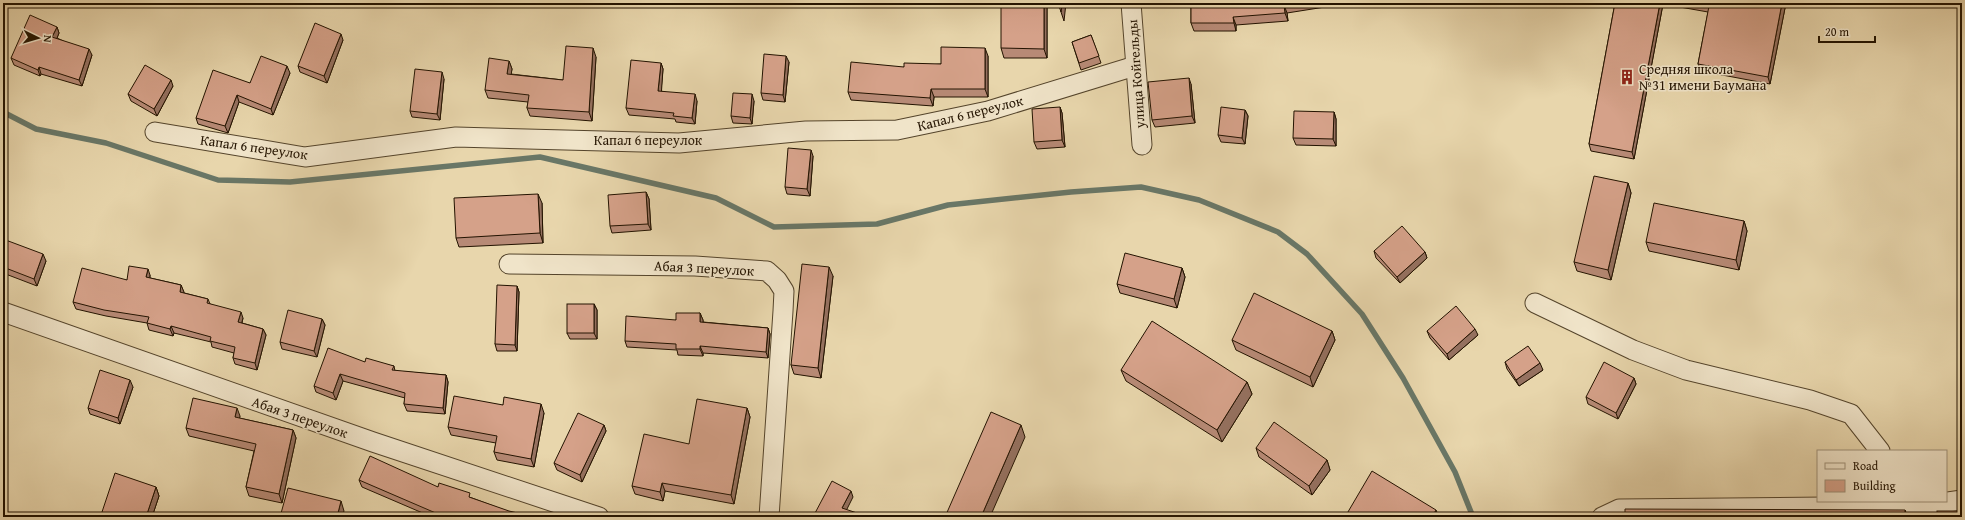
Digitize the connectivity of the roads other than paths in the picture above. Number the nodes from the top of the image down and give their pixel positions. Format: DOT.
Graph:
graph roads {
  1 [pos="1131,3"];
  2 [pos="1135,66"];
  3 [pos="156,132"];
  4 [pos="1142,145"];
  5 [pos="509,264"];
  6 [pos="1535,303"];
  7 [pos="3,312"];
  8 [pos="1879,450"];
  9 [pos="1962,500"];
  10 [pos="1919,508"];
  11 [pos="599,517"];
  12 [pos="769,517"];
  13 [pos="1602,517"];
  1 -- 2 [label="street, улица Койгельды"];
  2 -- 3 [label="street, Капал 6 переулок"];
  2 -- 4 [label="street, улица Койгельды"];
  5 -- 12 [label="street, Абая 3 переулок"];
  6 -- 8 [label="street"];
  7 -- 11 [label="street, Абая 3 переулок"];
  9 -- 10 [label="street"];
  10 -- 13 [label="street"];
}
